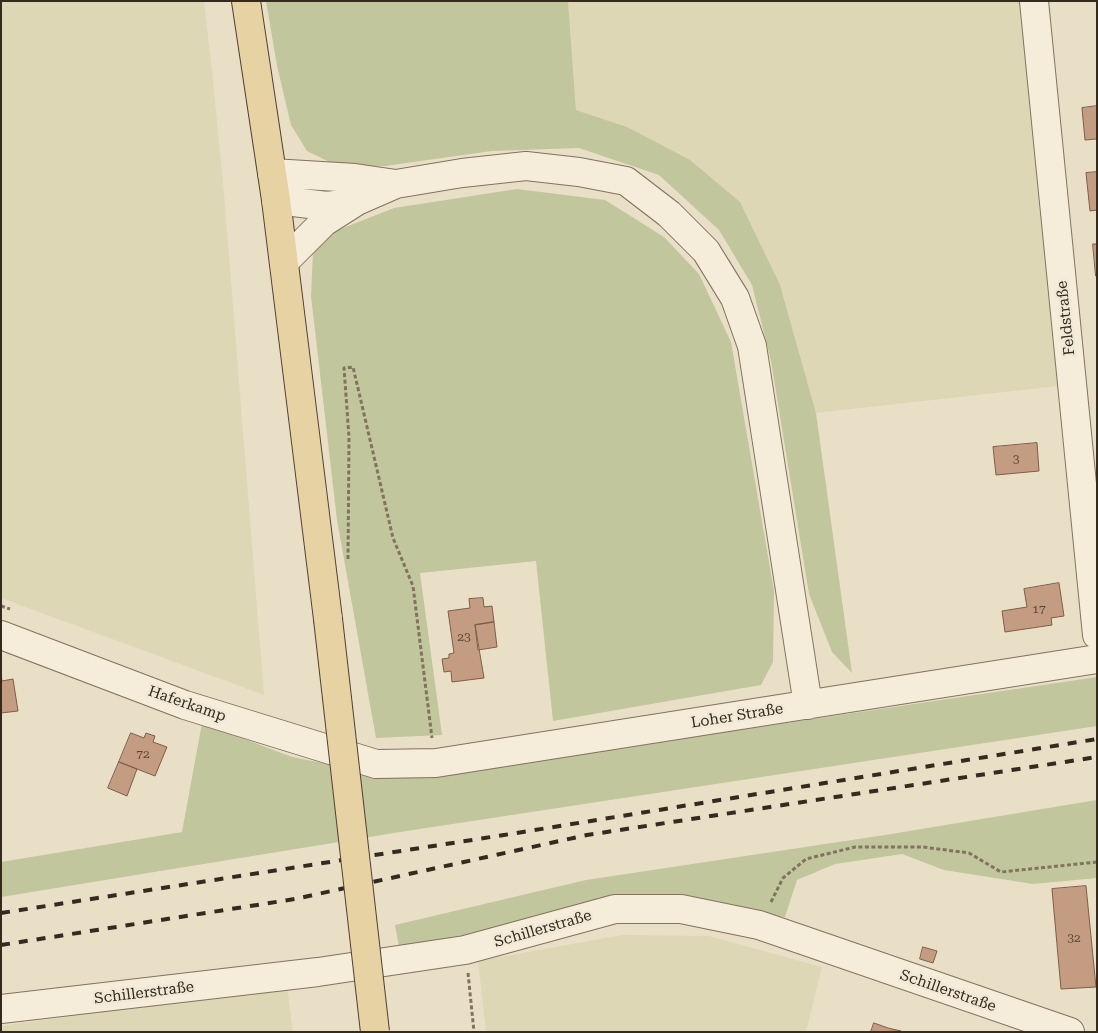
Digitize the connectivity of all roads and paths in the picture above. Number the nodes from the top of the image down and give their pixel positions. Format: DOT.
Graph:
graph roads {
  1 [pos="246,1"];
  2 [pos="1034,1"];
  3 [pos="272,173"];
  4 [pos="396,184"];
  5 [pos="276,200"];
  6 [pos="357,202"];
  7 [pos="284,262"];
  8 [pos="348,560"];
  9 [pos="1,606"];
  10 [pos="11,610"];
  11 [pos="1,635"];
  12 [pos="1097,635"];
  13 [pos="1097,659"];
  14 [pos="808,704"];
  15 [pos="436,763"];
  16 [pos="376,764"];
  17 [pos="1097,862"];
  18 [pos="759,925"];
  19 [pos="465,950"];
  20 [pos="1,1009"];
  21 [pos="375,1032"];
  22 [pos="474,1032"];
  23 [pos="1070,1032"];
  1 -- 3 [label="main road"];
  2 -- 12 [label="street, Feldstraße"];
  3 -- 4 [label="street"];
  3 -- 5 [label="main road"];
  4 -- 6 [label="street"];
  4 -- 14 [label="street"];
  5 -- 6 [label="street"];
  5 -- 7 [label="main road"];
  6 -- 7 [label="street"];
  7 -- 21 [label="main road, bridge"];
  8 -- 15 [label="path"];
  9 -- 10 [label="path"];
  11 -- 16 [label="street, Haferkamp"];
  13 -- 14 [label="street, Loher Straße"];
  14 -- 15 [label="street, Loher Straße"];
  15 -- 16 [label="street, Loher Straße"];
  17 -- 18 [label="path"];
  18 -- 19 [label="street, Schillerstraße"];
  18 -- 23 [label="street, Schillerstraße"];
  19 -- 20 [label="street, Schillerstraße"];
  19 -- 22 [label="path"];
}
